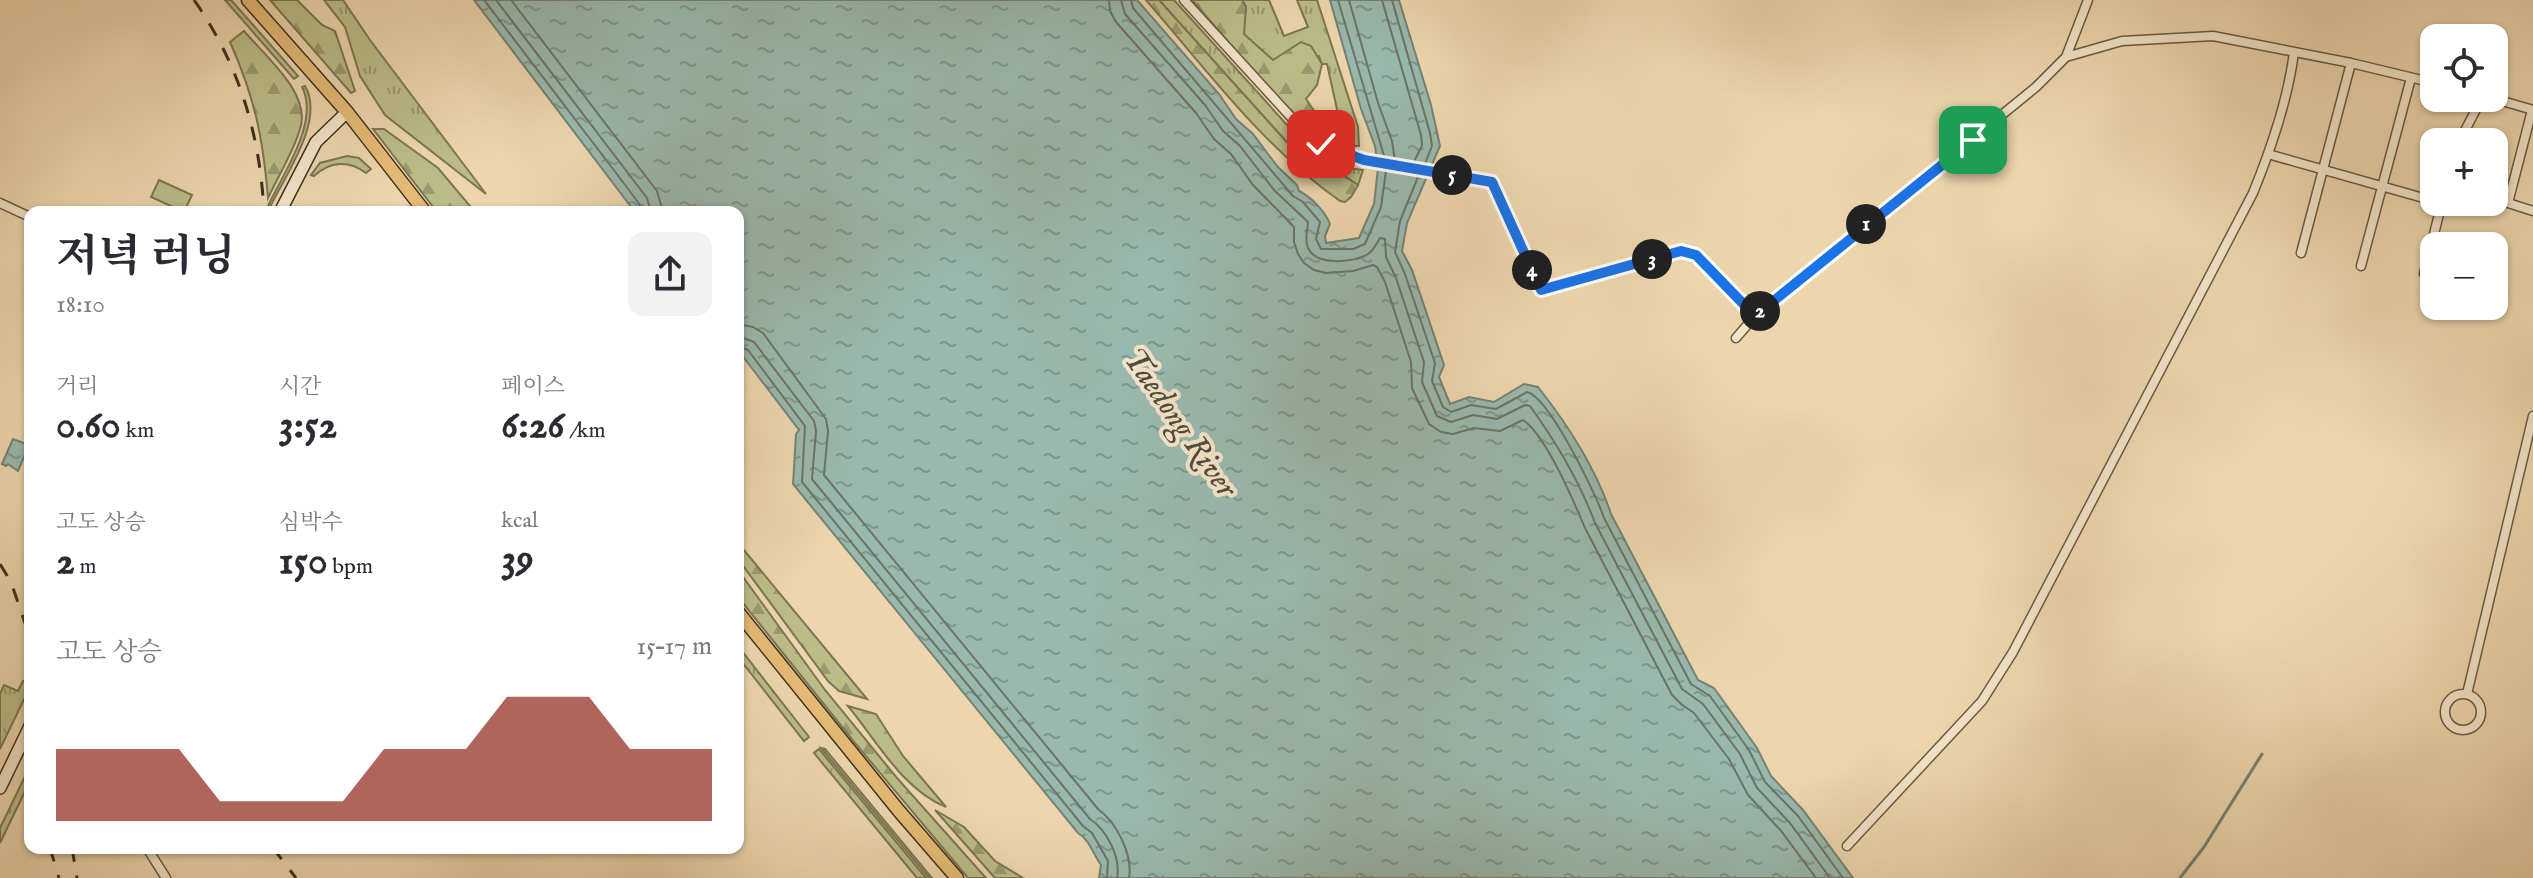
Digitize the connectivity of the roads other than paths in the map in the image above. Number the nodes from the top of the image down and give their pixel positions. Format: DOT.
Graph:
graph roads {
  1 [pos="248,0"];
  2 [pos="1184,0"];
  3 [pos="2088,0"];
  4 [pos="2294,52"];
  5 [pos="2066,57"];
  6 [pos="2351,63"];
  7 [pos="2411,78"];
  8 [pos="2420,80"];
  9 [pos="2508,103"];
  10 [pos="2533,110"];
  11 [pos="347,112"];
  12 [pos="2268,154"];
  13 [pos="2324,169"];
  14 [pos="2383,185"];
  15 [pos="2420,196"];
  16 [pos="0,203"];
  17 [pos="283,206"];
  18 [pos="420,206"];
  19 [pos="2533,211"];
  20 [pos="24,214"];
  21 [pos="2301,253"];
  22 [pos="2361,266"];
  23 [pos="1755,316"];
  24 [pos="1736,338"];
  25 [pos="2533,416"];
  26 [pos="744,619"];
  27 [pos="2467,694"];
  28 [pos="24,738"];
  29 [pos="0,788"];
  30 [pos="1847,846"];
  31 [pos="151,854"];
  32 [pos="166,878"];
  33 [pos="957,878"];
  1 -- 11 [label="main road"];
  2 -- 23 [label="street"];
  3 -- 5 [label="street"];
  4 -- 5 [label="street"];
  4 -- 6 [label="street"];
  4 -- 12 [label="street"];
  5 -- 23 [label="street"];
  6 -- 7 [label="street"];
  6 -- 13 [label="street"];
  7 -- 8 [label="street"];
  7 -- 14 [label="street"];
  9 -- 10 [label="street"];
  10 -- 19 [label="street"];
  11 -- 17 [label="main road"];
  11 -- 18 [label="main road"];
  12 -- 13 [label="street"];
  12 -- 30 [label="street"];
  13 -- 14 [label="street"];
  13 -- 21 [label="street"];
  14 -- 15 [label="street"];
  14 -- 22 [label="street"];
  16 -- 20 [label="street"];
  23 -- 24 [label="street"];
  25 -- 27 [label="street"];
  26 -- 33 [label="main road"];
  27 -- 27 [label="street"];
  28 -- 29 [label="main road"];
  31 -- 32 [label="street"];
}
